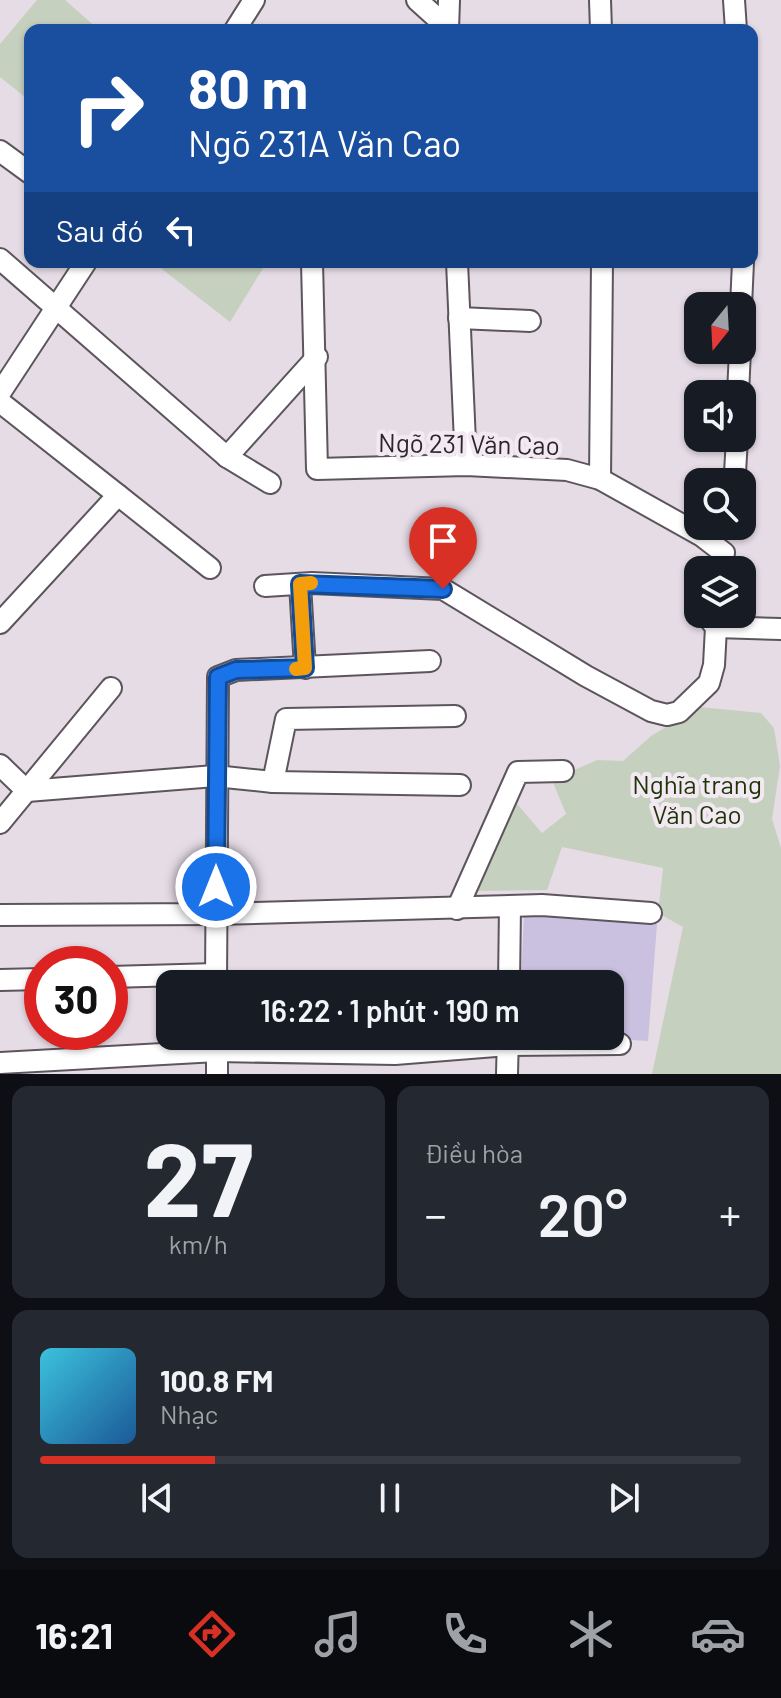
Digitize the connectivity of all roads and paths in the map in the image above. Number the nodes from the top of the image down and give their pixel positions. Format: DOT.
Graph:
graph roads {
  1 [pos="254,0"];
  2 [pos="417,0"];
  3 [pos="449,0"];
  4 [pos="600,0"];
  5 [pos="734,0"];
  6 [pos="239,24"];
  7 [pos="443,24"];
  8 [pos="448,24"];
  9 [pos="601,24"];
  10 [pos="736,24"];
  11 [pos="0,151"];
  12 [pos="24,169"];
  13 [pos="0,259"];
  14 [pos="82,268"];
  15 [pos="312,268"];
  16 [pos="457,268"];
  17 [pos="602,268"];
  18 [pos="743,268"];
  19 [pos="742,292"];
  20 [pos="56,308"];
  21 [pos="459,318"];
  22 [pos="530,321"];
  23 [pos="317,357"];
  24 [pos="0,393"];
  25 [pos="0,402"];
  26 [pos="227,457"];
  27 [pos="466,465"];
  28 [pos="600,479"];
  29 [pos="270,483"];
  30 [pos="118,495"];
  31 [pos="725,556"];
  32 [pos="210,568"];
  33 [pos="300,584"];
  34 [pos="265,586"];
  35 [pos="0,623"];
  36 [pos="756,626"];
  37 [pos="711,628"];
  38 [pos="781,629"];
  39 [pos="430,661"];
  40 [pos="305,668"];
  41 [pos="111,688"];
  42 [pos="455,716"];
  43 [pos="0,765"];
  44 [pos="563,771"];
  45 [pos="215,776"];
  46 [pos="273,782"];
  47 [pos="460,785"];
  48 [pos="27,791"];
  49 [pos="0,823"];
  50 [pos="510,906"];
  51 [pos="457,909"];
  52 [pos="651,913"];
  53 [pos="216,914"];
  54 [pos="0,915"];
  55 [pos="216,970"];
  56 [pos="509,970"];
  57 [pos="128,977"];
  58 [pos="156,978"];
  59 [pos="24,979"];
  60 [pos="0,980"];
  61 [pos="156,1049"];
  62 [pos="217,1050"];
  63 [pos="324,1050"];
  64 [pos="427,1050"];
  65 [pos="508,1050"];
  66 [pos="0,1063"];
  67 [pos="217,1074"];
  68 [pos="507,1074"];
  1 -- 6 [label="street"];
  2 -- 7 [label="street"];
  3 -- 8 [label="street"];
  4 -- 9 [label="street"];
  5 -- 10 [label="street"];
  11 -- 12 [label="street"];
  13 -- 20 [label="street"];
  14 -- 20 [label="street"];
  15 -- 23 [label="street"];
  16 -- 21 [label="street"];
  17 -- 28 [label="street"];
  18 -- 19 [label="street"];
  20 -- 24 [label="street"];
  20 -- 26 [label="street"];
  21 -- 22 [label="street"];
  21 -- 27 [label="street"];
  23 -- 26 [label="street"];
  23 -- 27 [label="street, Ngõ 231 Văn Cao"];
  25 -- 30 [label="street"];
  26 -- 29 [label="street"];
  27 -- 28 [label="street, Ngõ 231 Văn Cao"];
  28 -- 31 [label="street, Ngõ 231 Văn Cao"];
  30 -- 32 [label="street"];
  30 -- 35 [label="street"];
  33 -- 34 [label="street"];
  33 -- 37 [label="street"];
  33 -- 40 [label="street"];
  36 -- 38 [label="street"];
  39 -- 40 [label="street"];
  40 -- 45 [label="street"];
  41 -- 48 [label="street"];
  42 -- 46 [label="street"];
  43 -- 48 [label="street"];
  44 -- 51 [label="street"];
  45 -- 46 [label="street"];
  45 -- 48 [label="street"];
  45 -- 53 [label="street"];
  46 -- 47 [label="street"];
  48 -- 49 [label="street"];
  50 -- 51 [label="street"];
  50 -- 52 [label="street"];
  50 -- 56 [label="street"];
  51 -- 53 [label="street"];
  53 -- 54 [label="street"];
  53 -- 55 [label="street"];
  57 -- 58 [label="street"];
  59 -- 60 [label="street"];
  61 -- 66 [label="street"];
  62 -- 67 [label="street"];
  63 -- 64 [label="street"];
  65 -- 68 [label="street"];
}
